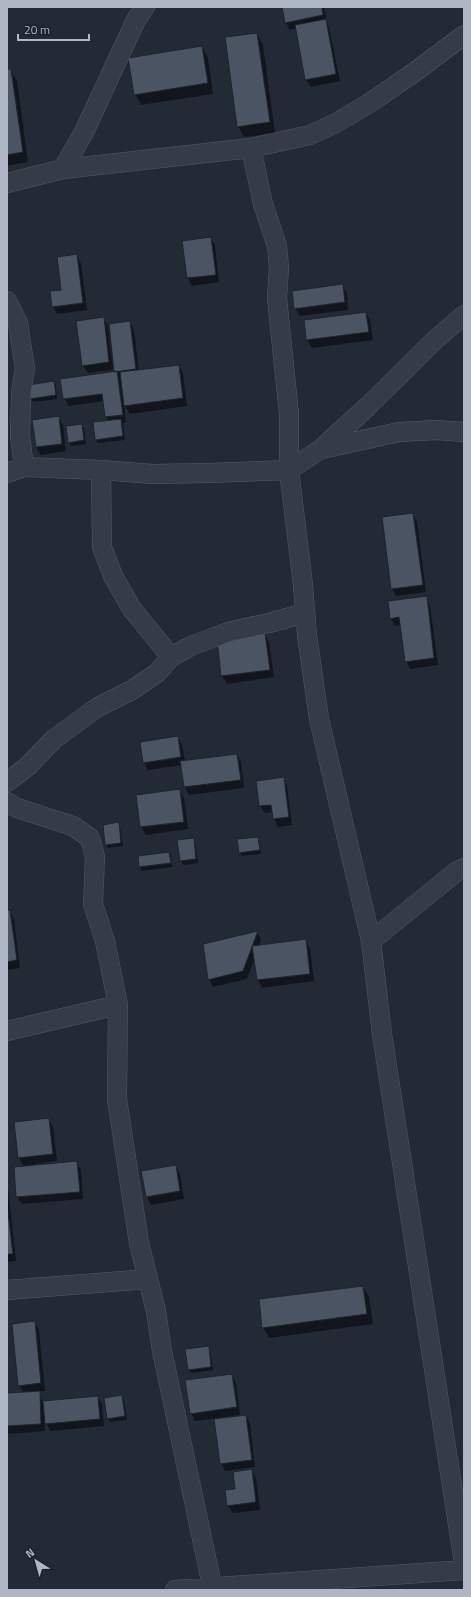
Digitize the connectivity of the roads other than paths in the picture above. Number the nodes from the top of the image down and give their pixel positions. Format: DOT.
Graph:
graph roads {
  1 [pos="145,7"];
  2 [pos="464,35"];
  3 [pos="251,148"];
  4 [pos="63,169"];
  5 [pos="7,183"];
  6 [pos="7,301"];
  7 [pos="464,315"];
  8 [pos="464,432"];
  9 [pos="321,450"];
  10 [pos="15,470"];
  11 [pos="101,470"];
  12 [pos="289,470"];
  13 [pos="305,613"];
  14 [pos="171,656"];
  15 [pos="7,782"];
  16 [pos="7,802"];
  17 [pos="464,868"];
  18 [pos="371,941"];
  19 [pos="118,1005"];
  20 [pos="7,1031"];
  21 [pos="148,1279"];
  22 [pos="7,1290"];
  23 [pos="464,1563"];
  24 [pos="464,1570"];
  25 [pos="213,1589"];
  26 [pos="175,1590"];
  1 -- 4 [label="street"];
  2 -- 3 [label="street"];
  3 -- 4 [label="street"];
  3 -- 12 [label="street"];
  4 -- 5 [label="street"];
  6 -- 10 [label="street"];
  7 -- 9 [label="street"];
  8 -- 9 [label="street"];
  9 -- 12 [label="street"];
  10 -- 11 [label="street"];
  11 -- 12 [label="street"];
  11 -- 14 [label="street"];
  12 -- 13 [label="street"];
  13 -- 14 [label="street"];
  13 -- 18 [label="street"];
  14 -- 15 [label="street"];
  16 -- 19 [label="street"];
  17 -- 18 [label="street"];
  18 -- 23 [label="street"];
  19 -- 20 [label="street"];
  19 -- 21 [label="street"];
  21 -- 22 [label="street"];
  21 -- 25 [label="street"];
  24 -- 25 [label="street"];
  25 -- 26 [label="street"];
}
